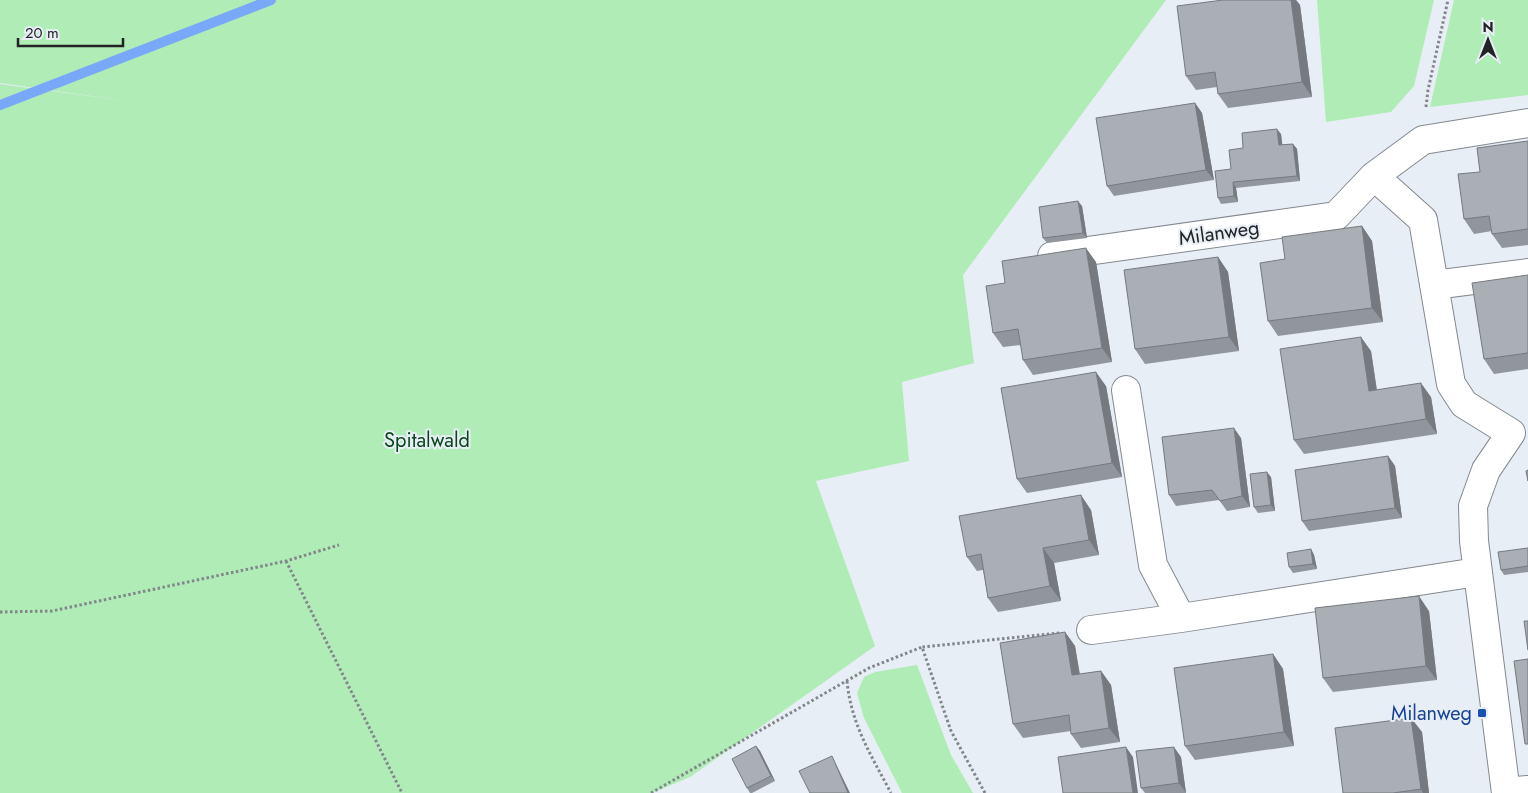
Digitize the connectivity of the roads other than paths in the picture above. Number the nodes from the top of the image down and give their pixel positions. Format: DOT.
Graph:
graph roads {
  1 [pos="1528,123"];
  2 [pos="1374,176"];
  3 [pos="1048,257"];
  4 [pos="1528,272"];
  5 [pos="1434,285"];
  6 [pos="1126,390"];
  7 [pos="1520,432"];
  8 [pos="1478,572"];
  9 [pos="1181,618"];
  10 [pos="1091,630"];
  11 [pos="1528,790"];
  12 [pos="1506,793"];
  1 -- 2 [label="street, Milanweg"];
  2 -- 3 [label="street, Milanweg"];
  2 -- 5 [label="street"];
  4 -- 5 [label="street"];
  5 -- 7 [label="street"];
  6 -- 9 [label="street"];
  7 -- 8 [label="street"];
  8 -- 9 [label="street"];
  8 -- 12 [label="street"];
  9 -- 10 [label="street"];
  11 -- 12 [label="street"];
}
